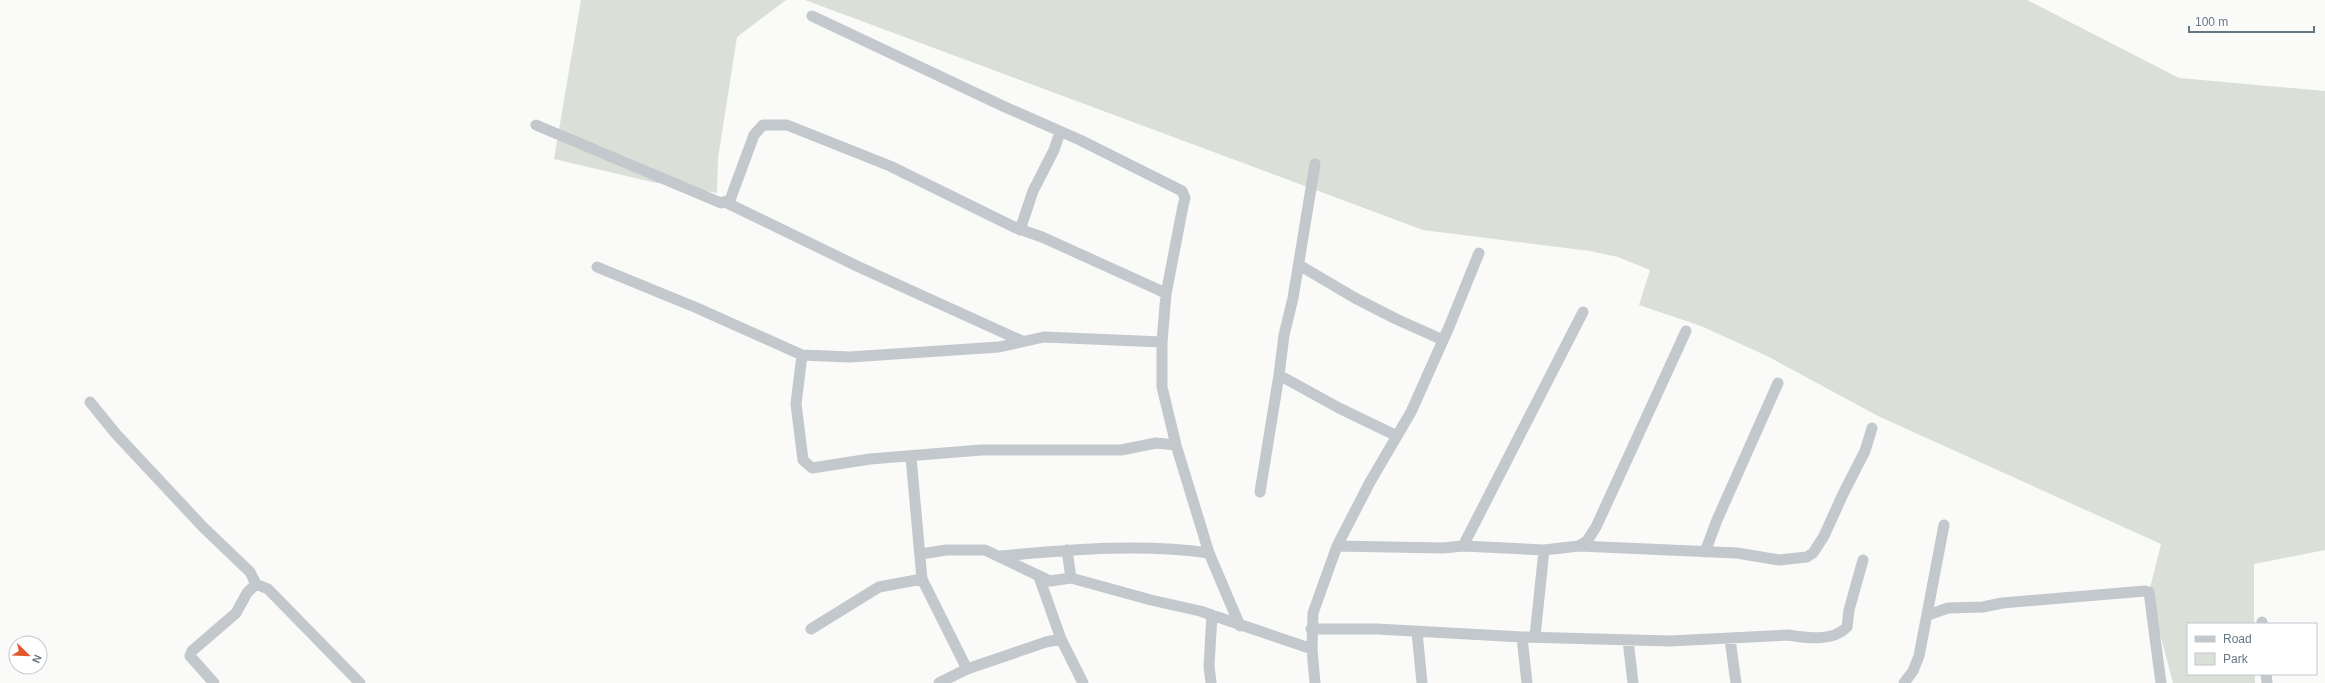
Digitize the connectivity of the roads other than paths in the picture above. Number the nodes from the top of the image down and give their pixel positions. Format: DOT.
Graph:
graph roads {
  1 [pos="812,16"];
  2 [pos="536,125"];
  3 [pos="1060,132"];
  4 [pos="1315,164"];
  5 [pos="725,202"];
  6 [pos="1020,230"];
  7 [pos="1479,253"];
  8 [pos="1299,265"];
  9 [pos="597,267"];
  10 [pos="1166,294"];
  11 [pos="1583,312"];
  12 [pos="1686,331"];
  13 [pos="1443,340"];
  14 [pos="1022,341"];
  15 [pos="1162,342"];
  16 [pos="802,355"];
  17 [pos="1279,374"];
  18 [pos="1778,383"];
  19 [pos="90,402"];
  20 [pos="1872,428"];
  21 [pos="1397,436"];
  22 [pos="1176,445"];
  23 [pos="911,456"];
  24 [pos="1260,492"];
  25 [pos="1944,525"];
  26 [pos="1337,546"];
  27 [pos="1463,546"];
  28 [pos="1579,546"];
  29 [pos="1067,550"];
  30 [pos="1544,550"];
  31 [pos="1705,552"];
  32 [pos="1209,553"];
  33 [pos="922,554"];
  34 [pos="1000,556"];
  35 [pos="1863,560"];
  36 [pos="1039,577"];
  37 [pos="1071,578"];
  38 [pos="922,579"];
  39 [pos="256,584"];
  40 [pos="1928,614"];
  41 [pos="1212,615"];
  42 [pos="1240,626"];
  43 [pos="811,629"];
  44 [pos="1311,629"];
  45 [pos="1417,632"];
  46 [pos="1535,636"];
  47 [pos="1522,637"];
  48 [pos="1062,639"];
  49 [pos="1730,639"];
  50 [pos="1628,640"];
  51 [pos="1312,649"];
  52 [pos="967,669"];
  53 [pos="214,683"];
  54 [pos="360,683"];
  55 [pos="939,683"];
  56 [pos="1083,683"];
  57 [pos="1211,683"];
  58 [pos="1315,683"];
  59 [pos="1422,683"];
  60 [pos="1527,683"];
  61 [pos="1633,683"];
  62 [pos="1736,683"];
  63 [pos="1904,683"];
  64 [pos="2161,683"];
  1 -- 3 [label="street"];
  2 -- 5 [label="street"];
  3 -- 6 [label="street"];
  3 -- 10 [label="street"];
  4 -- 8 [label="street"];
  5 -- 6 [label="street"];
  5 -- 14 [label="street"];
  6 -- 10 [label="street"];
  7 -- 13 [label="street"];
  8 -- 13 [label="street"];
  8 -- 17 [label="street"];
  9 -- 16 [label="street"];
  10 -- 15 [label="street"];
  11 -- 27 [label="street"];
  12 -- 28 [label="street"];
  13 -- 21 [label="street"];
  14 -- 15 [label="street"];
  14 -- 16 [label="street"];
  15 -- 22 [label="street"];
  16 -- 23 [label="street"];
  17 -- 21 [label="street"];
  17 -- 24 [label="street"];
  18 -- 31 [label="street"];
  19 -- 39 [label="street"];
  20 -- 31 [label="street"];
  21 -- 26 [label="street"];
  22 -- 23 [label="street"];
  22 -- 32 [label="street"];
  23 -- 33 [label="street"];
  25 -- 40 [label="street"];
  26 -- 27 [label="street"];
  26 -- 44 [label="street"];
  27 -- 30 [label="street"];
  28 -- 30 [label="street"];
  28 -- 31 [label="street"];
  29 -- 32 [label="street"];
  29 -- 34 [label="street"];
  29 -- 37 [label="street"];
  30 -- 46 [label="street"];
  32 -- 42 [label="street"];
  33 -- 34 [label="street"];
  33 -- 38 [label="street"];
  34 -- 36 [label="street"];
  35 -- 49 [label="street"];
  36 -- 37 [label="street"];
  36 -- 48 [label="street"];
  37 -- 41 [label="street"];
  38 -- 43 [label="street"];
  38 -- 52 [label="street"];
  39 -- 53 [label="street"];
  39 -- 54 [label="street"];
  40 -- 63 [label="street"];
  40 -- 64 [label="street"];
  41 -- 42 [label="street"];
  41 -- 57 [label="street"];
  42 -- 51 [label="street"];
  44 -- 45 [label="street"];
  44 -- 51 [label="street"];
  45 -- 47 [label="street"];
  45 -- 59 [label="street"];
  46 -- 47 [label="street"];
  46 -- 50 [label="street"];
  47 -- 60 [label="street"];
  48 -- 52 [label="street"];
  48 -- 56 [label="street"];
  49 -- 50 [label="street"];
  49 -- 62 [label="street"];
  50 -- 61 [label="street"];
  51 -- 58 [label="street"];
  52 -- 55 [label="street"];
}
